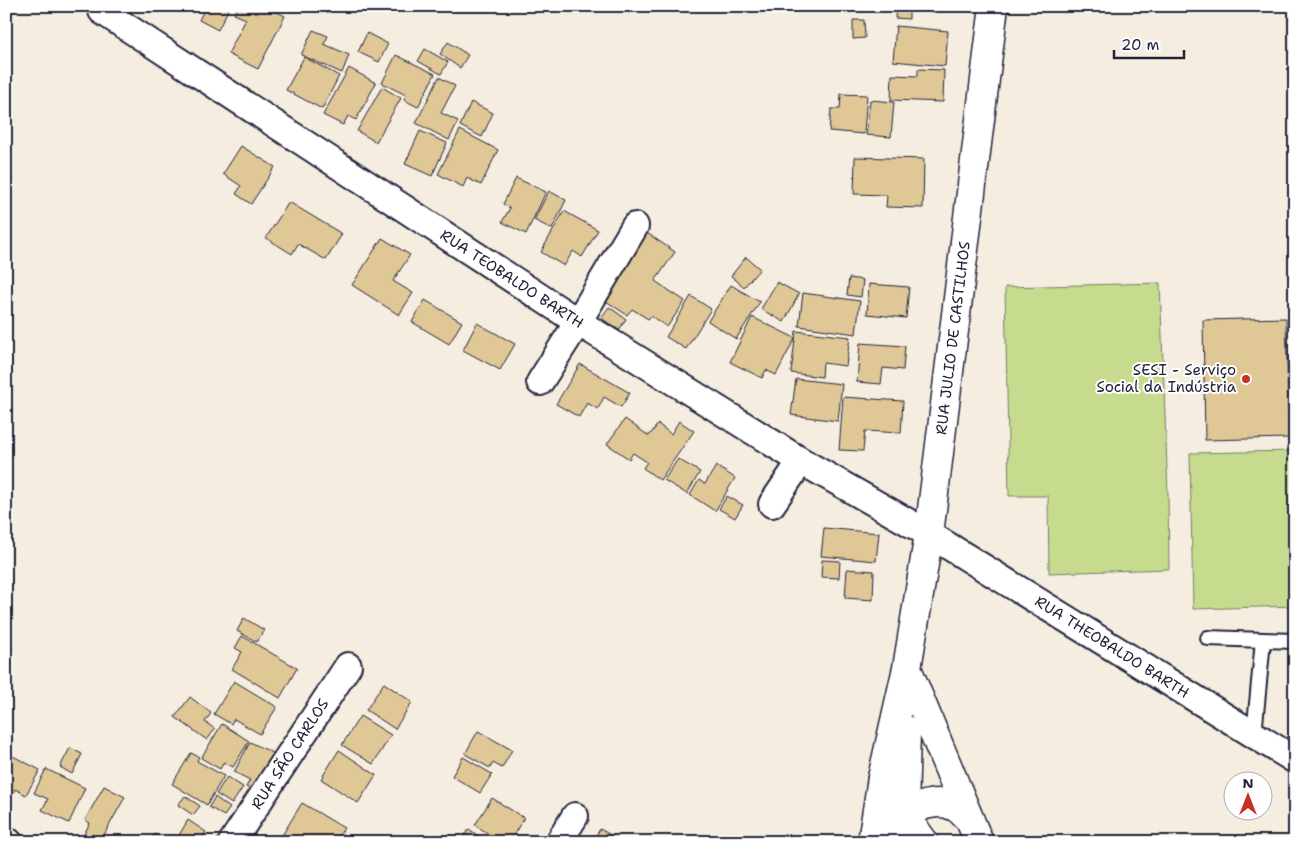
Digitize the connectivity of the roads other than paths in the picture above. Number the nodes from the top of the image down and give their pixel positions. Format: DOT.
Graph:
graph roads {
  1 [pos="994,6"];
  2 [pos="101,9"];
  3 [pos="635,226"];
  4 [pos="578,322"];
  5 [pos="540,382"];
  6 [pos="801,461"];
  7 [pos="772,504"];
  8 [pos="929,534"];
  9 [pos="1208,638"];
  10 [pos="1262,640"];
  11 [pos="1295,641"];
  12 [pos="348,666"];
  13 [pos="907,668"];
  14 [pos="1254,735"];
  15 [pos="1295,760"];
  16 [pos="882,778"];
  17 [pos="904,814"];
  18 [pos="575,816"];
  19 [pos="975,831"];
  20 [pos="873,836"];
  21 [pos="232,842"];
  22 [pos="558,842"];
  23 [pos="899,842"];
  24 [pos="924,842"];
  1 -- 8 [label="main road, RUA JULIO DE CASTILHOS"];
  2 -- 4 [label="street, RUA TEOBALDO BARTH"];
  3 -- 4 [label="street"];
  4 -- 5 [label="street"];
  4 -- 6 [label="street, RUA TEOBALDO BARTH"];
  6 -- 7 [label="street"];
  6 -- 8 [label="street, RUA TEOBALDO BARTH"];
  8 -- 13 [label="main road, RUA JULIO DE CASTILHOS"];
  8 -- 14 [label="street, RUA THEOBALDO BARTH"];
  9 -- 10 [label="lane"];
  10 -- 11 [label="lane"];
  10 -- 14 [label="lane"];
  12 -- 21 [label="street, RUA SÃO CARLOS"];
  13 -- 16 [label="main road, RUA JULIO DE CASTILHOS"];
  13 -- 17 [label="main road, RUA JULIO DE CASTILHOS"];
  13 -- 19 [label="main road"];
  14 -- 15 [label="street, RUA THEOBALDO BARTH"];
  16 -- 17 [label="main road"];
  16 -- 20 [label="main road, RUA JULIO DE CASTILHOS"];
  17 -- 19 [label="main road"];
  17 -- 20 [label="main road"];
  17 -- 23 [label="main road, RUA JULIO DE CASTILHOS"];
  17 -- 24 [label="main road"];
  18 -- 22 [label="street"];
}
